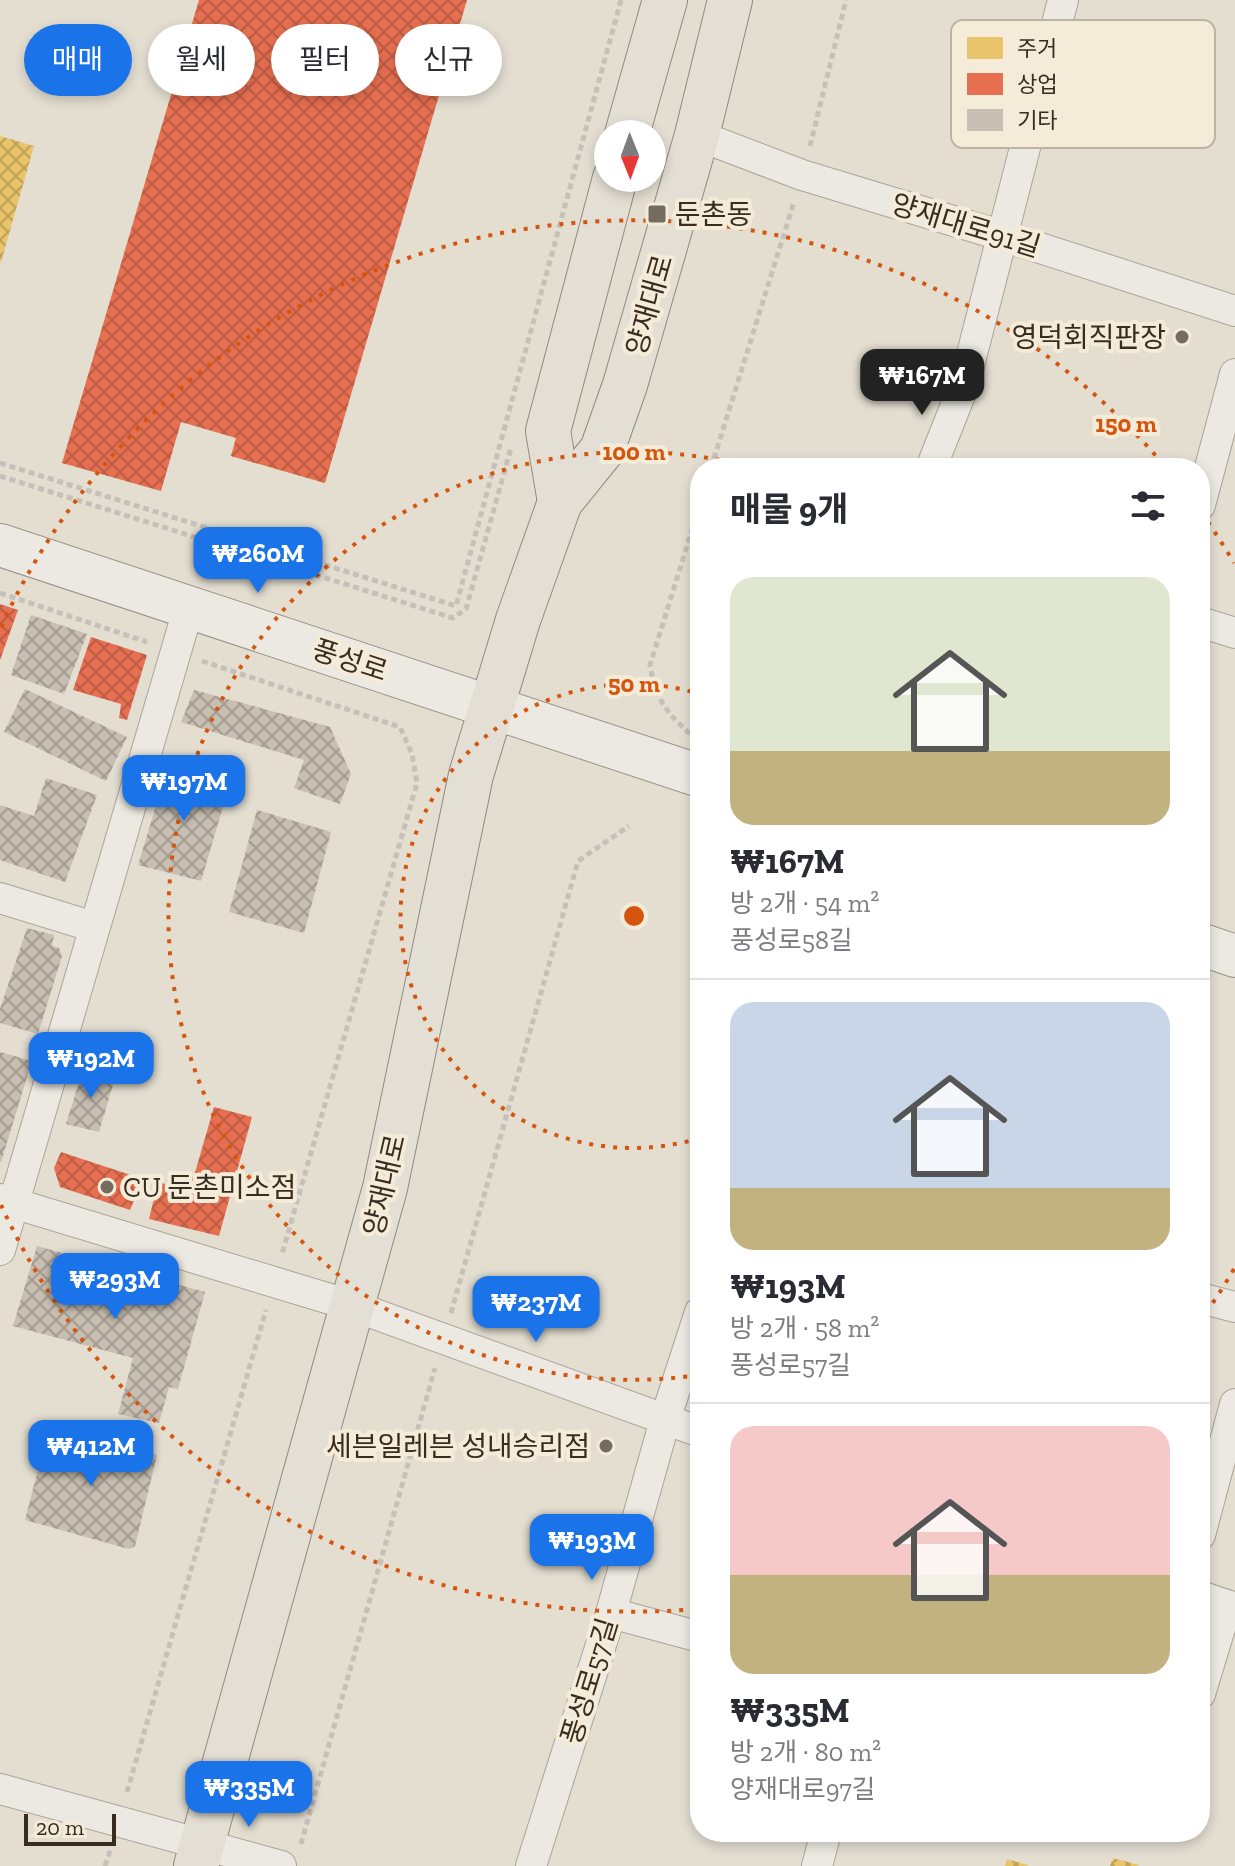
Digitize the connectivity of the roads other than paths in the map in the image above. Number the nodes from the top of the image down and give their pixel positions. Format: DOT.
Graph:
graph roads {
  1 [pos="665,0"];
  2 [pos="730,0"];
  3 [pos="1063,0"];
  4 [pos="1058,20"];
  5 [pos="631,120"];
  6 [pos="697,135"];
  7 [pos="1025,148"];
  8 [pos="611,192"];
  9 [pos="1003,236"];
  10 [pos="1235,311"];
  11 [pos="1235,374"];
  12 [pos="935,458"];
  13 [pos="1210,468"];
  14 [pos="560,502"];
  15 [pos="0,545"];
  16 [pos="189,607"];
  17 [pos="1210,625"];
  18 [pos="1235,633"];
  19 [pos="494,708"];
  20 [pos="690,773"];
  21 [pos="0,898"];
  22 [pos="94,927"];
  23 [pos="1210,947"];
  24 [pos="1235,956"];
  25 [pos="6,1201"];
  26 [pos="0,1250"];
  27 [pos="1210,1301"];
  28 [pos="353,1306"];
  29 [pos="1235,1307"];
  30 [pos="690,1343"];
  31 [pos="1235,1404"];
  32 [pos="665,1420"];
  33 [pos="690,1429"];
  34 [pos="1210,1498"];
  35 [pos="1221,1603"];
  36 [pos="611,1613"];
  37 [pos="690,1634"];
  38 [pos="1210,1651"];
  39 [pos="0,1789"];
  40 [pos="823,1842"];
  41 [pos="199,1855"];
  42 [pos="281,1866"];
  43 [pos="531,1866"];
  44 [pos="817,1866"];
  1 -- 5 [label="main road"];
  2 -- 6 [label="main road, 양재대로"];
  3 -- 4 [label="street"];
  6 -- 9 [label="street, 양재대로91길"];
  6 -- 14 [label="main road, 양재대로"];
  7 -- 9 [label="street"];
  8 -- 14 [label="main road, 양재대로"];
  9 -- 10 [label="street, 양재대로91길"];
  9 -- 12 [label="street"];
  11 -- 13 [label="street"];
  14 -- 19 [label="main road, 양재대로"];
  15 -- 16 [label="main road, 풍성로"];
  16 -- 19 [label="main road, 풍성로"];
  16 -- 22 [label="street"];
  17 -- 18 [label="street"];
  19 -- 20 [label="main road, 풍성로"];
  19 -- 28 [label="main road, 양재대로"];
  21 -- 22 [label="street"];
  22 -- 25 [label="street"];
  23 -- 24 [label="main road"];
  25 -- 26 [label="street"];
  25 -- 28 [label="street"];
  27 -- 29 [label="street"];
  28 -- 32 [label="street"];
  28 -- 41 [label="main road, 양재대로"];
  30 -- 32 [label="street, 풍성로57길"];
  31 -- 34 [label="street"];
  32 -- 33 [label="street"];
  32 -- 36 [label="street, 풍성로57길"];
  35 -- 38 [label="street"];
  36 -- 37 [label="street"];
  36 -- 43 [label="street, 풍성로57길"];
  39 -- 41 [label="street"];
  40 -- 44 [label="street"];
  41 -- 42 [label="street"];
}
